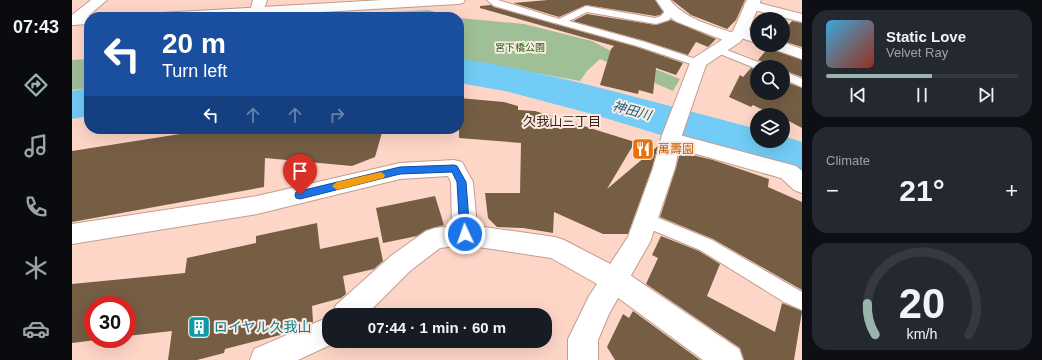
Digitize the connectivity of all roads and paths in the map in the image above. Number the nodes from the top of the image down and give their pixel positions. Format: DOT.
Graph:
graph roads {
  1 [pos="100,0"];
  2 [pos="458,0"];
  3 [pos="492,0"];
  4 [pos="389,2"];
  5 [pos="752,2"];
  6 [pos="667,5"];
  7 [pos="259,6"];
  8 [pos="84,12"];
  9 [pos="85,12"];
  10 [pos="206,12"];
  11 [pos="802,18"];
  12 [pos="84,20"];
  13 [pos="73,21"];
  14 [pos="560,22"];
  15 [pos="737,36"];
  16 [pos="750,37"];
  17 [pos="719,50"];
  18 [pos="790,50"];
  19 [pos="802,54"];
  20 [pos="698,62"];
  21 [pos="750,62"];
  22 [pos="790,78"];
  23 [pos="802,83"];
  24 [pos="674,130"];
  25 [pos="802,184"];
  26 [pos="646,220"];
  27 [pos="72,234"];
  28 [pos="465,234"];
  29 [pos="615,280"];
  30 [pos="802,301"];
  31 [pos="353,308"];
  32 [pos="322,334"];
  33 [pos="265,360"];
  34 [pos="583,360"];
  35 [pos="728,360"];
  1 -- 9 [label="street"];
  2 -- 4 [label="street"];
  3 -- 14 [label="lane"];
  4 -- 7 [label="street"];
  5 -- 11 [label="street"];
  5 -- 15 [label="street"];
  6 -- 14 [label="lane"];
  6 -- 15 [label="street"];
  7 -- 10 [label="street"];
  8 -- 13 [label="street"];
  12 -- 13 [label="street"];
  14 -- 20 [label="lane"];
  15 -- 16 [label="street"];
  15 -- 17 [label="street"];
  17 -- 20 [label="street"];
  17 -- 21 [label="lane"];
  18 -- 19 [label="street"];
  20 -- 24 [label="street"];
  22 -- 23 [label="lane"];
  24 -- 25 [label="street"];
  24 -- 26 [label="street"];
  26 -- 29 [label="street"];
  26 -- 30 [label="lane"];
  27 -- 28 [label="street"];
  28 -- 29 [label="street"];
  28 -- 31 [label="street"];
  29 -- 34 [label="street"];
  29 -- 35 [label="street"];
  32 -- 33 [label="street"];
}
